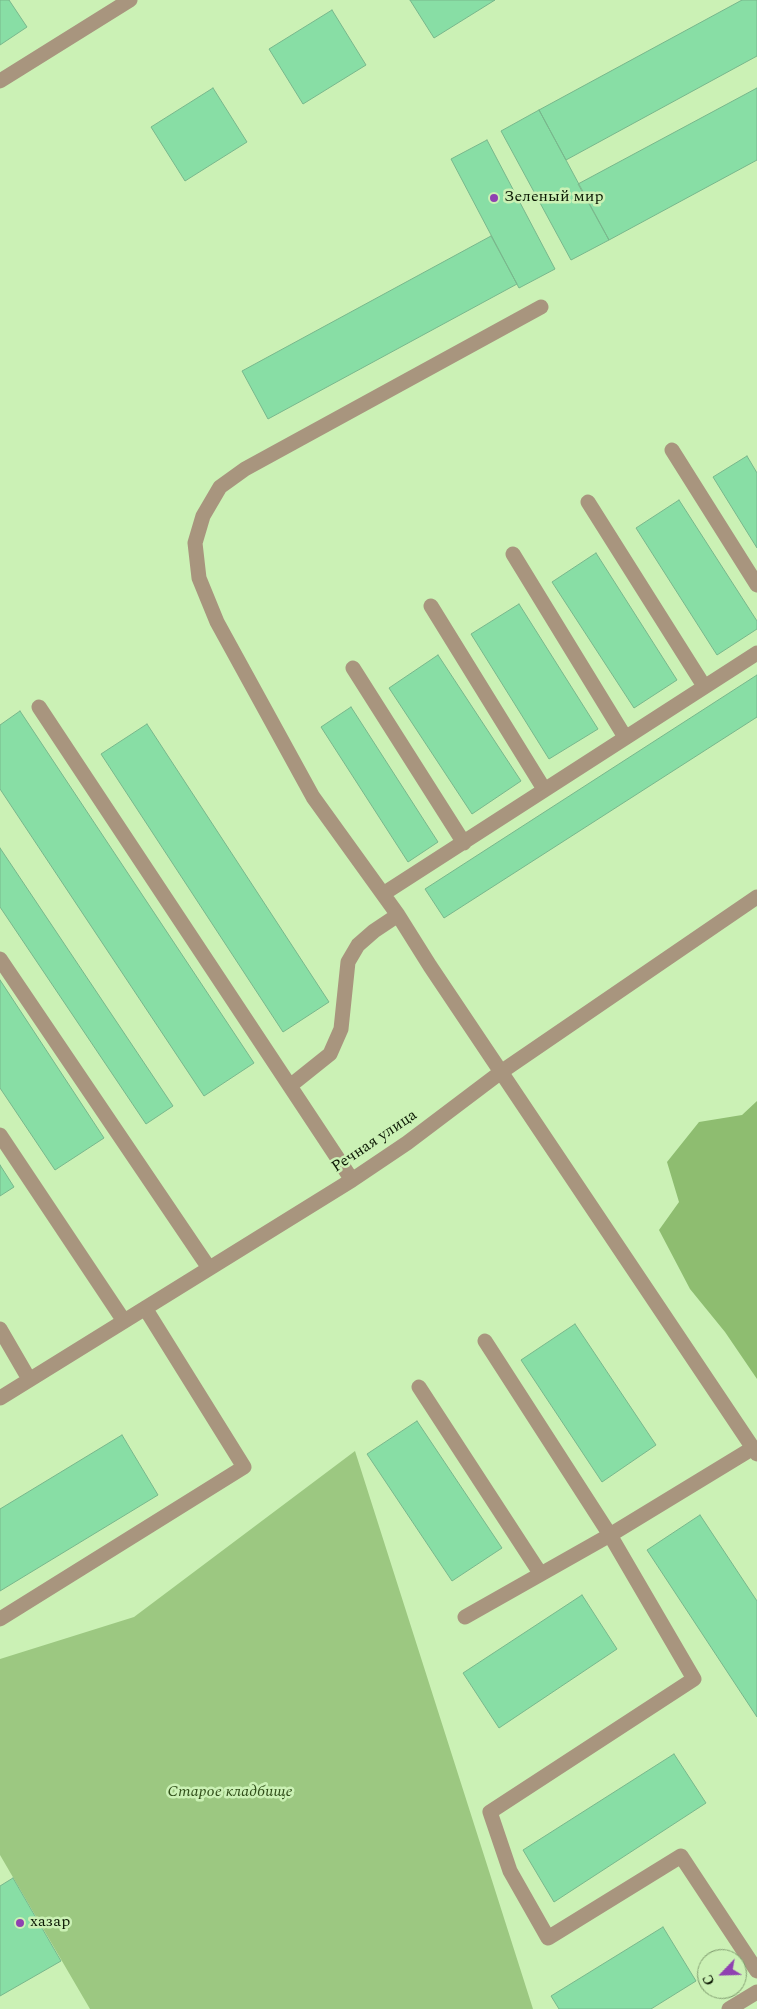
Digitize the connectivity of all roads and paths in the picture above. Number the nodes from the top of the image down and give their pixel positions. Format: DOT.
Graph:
graph roads {
  1 [pos="130,0"];
  2 [pos="0,81"];
  3 [pos="541,307"];
  4 [pos="672,450"];
  5 [pos="588,502"];
  6 [pos="513,554"];
  7 [pos="757,585"];
  8 [pos="431,606"];
  9 [pos="757,653"];
  10 [pos="353,668"];
  11 [pos="704,686"];
  12 [pos="39,707"];
  13 [pos="625,738"];
  14 [pos="544,789"];
  15 [pos="464,843"];
  16 [pos="383,894"];
  17 [pos="757,896"];
  18 [pos="398,915"];
  19 [pos="0,958"];
  20 [pos="501,1072"];
  21 [pos="290,1086"];
  22 [pos="0,1135"];
  23 [pos="352,1180"];
  24 [pos="209,1268"];
  25 [pos="145,1308"];
  26 [pos="124,1320"];
  27 [pos="0,1330"];
  28 [pos="485,1341"];
  29 [pos="29,1380"];
  30 [pos="419,1387"];
  31 [pos="0,1398"];
  32 [pos="755,1451"];
  33 [pos="610,1535"];
  34 [pos="540,1573"];
  35 [pos="465,1616"];
  36 [pos="0,1619"];
  37 [pos="757,1971"];
  38 [pos="757,1992"];
  39 [pos="729,2009"];
  1 -- 2 [label="street"];
  3 -- 16 [label="street"];
  4 -- 7 [label="street"];
  5 -- 11 [label="street"];
  6 -- 13 [label="street"];
  8 -- 14 [label="street"];
  9 -- 11 [label="street"];
  10 -- 15 [label="street"];
  11 -- 13 [label="street"];
  12 -- 21 [label="street"];
  13 -- 14 [label="street"];
  14 -- 15 [label="street"];
  15 -- 16 [label="street"];
  16 -- 18 [label="street"];
  17 -- 20 [label="street, Речная улица"];
  18 -- 20 [label="street"];
  18 -- 21 [label="street"];
  19 -- 24 [label="street"];
  20 -- 23 [label="street, Речная улица"];
  20 -- 32 [label="street"];
  21 -- 23 [label="street"];
  22 -- 26 [label="street"];
  23 -- 24 [label="street, Речная улица"];
  24 -- 25 [label="street, Речная улица"];
  25 -- 26 [label="street, Речная улица"];
  25 -- 36 [label="street"];
  26 -- 29 [label="street, Речная улица"];
  27 -- 29 [label="street"];
  28 -- 33 [label="street"];
  29 -- 31 [label="street, Речная улица"];
  30 -- 34 [label="street"];
  32 -- 33 [label="street"];
  33 -- 34 [label="street"];
  33 -- 37 [label="street"];
  34 -- 35 [label="street"];
  38 -- 39 [label="street"];
}
